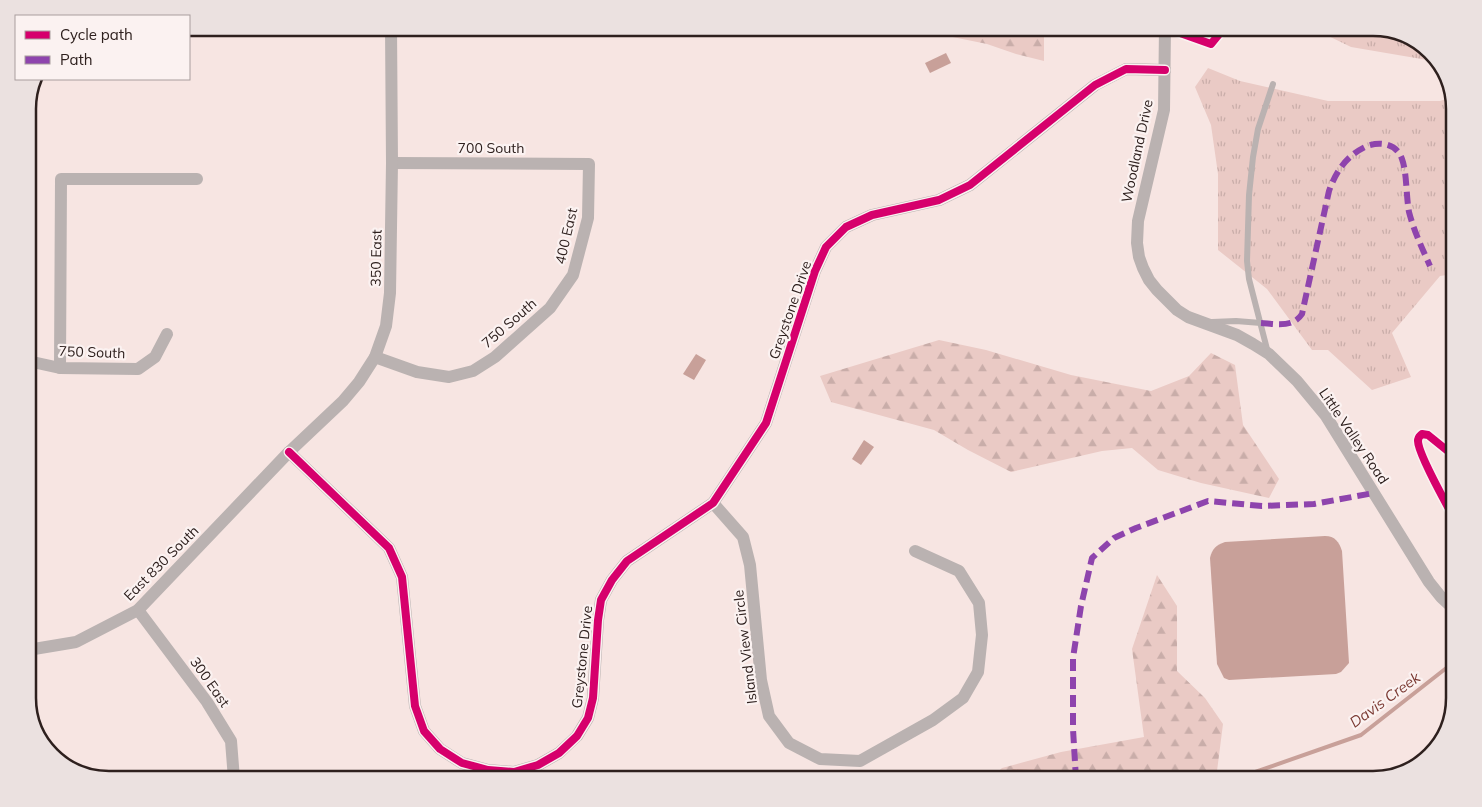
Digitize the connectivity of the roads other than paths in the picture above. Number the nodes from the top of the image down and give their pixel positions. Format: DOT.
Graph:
graph roads {
  1 [pos="391,36"];
  2 [pos="1165,36"];
  3 [pos="1165,70"];
  4 [pos="1273,84"];
  5 [pos="392,163"];
  6 [pos="589,164"];
  7 [pos="197,179"];
  8 [pos="1138,221"];
  9 [pos="550,308"];
  10 [pos="1204,322"];
  11 [pos="1261,323"];
  12 [pos="167,334"];
  13 [pos="1269,354"];
  14 [pos="375,357"];
  15 [pos="36,363"];
  16 [pos="60,368"];
  17 [pos="289,452"];
  18 [pos="713,503"];
  19 [pos="915,551"];
  20 [pos="1446,602"];
  21 [pos="138,610"];
  22 [pos="36,649"];
  23 [pos="234,771"];
  24 [pos="501,771"];
  25 [pos="517,771"];
  1 -- 5 [label="street, 350 East"];
  2 -- 3 [label="street, Woodland Drive"];
  3 -- 8 [label="street, Woodland Drive"];
  3 -- 18 [label="street, Greystone Drive"];
  4 -- 11 [label="lane"];
  5 -- 6 [label="street, 700 South"];
  5 -- 14 [label="street, 350 East"];
  6 -- 9 [label="street, 400 East"];
  7 -- 16 [label="street"];
  8 -- 10 [label="street, Little Valley Road"];
  9 -- 14 [label="street, 750 South"];
  10 -- 11 [label="lane"];
  10 -- 13 [label="street, Little Valley Road"];
  11 -- 13 [label="lane"];
  12 -- 16 [label="street, 750 South"];
  13 -- 20 [label="street, Little Valley Road"];
  14 -- 17 [label="street, 350 East"];
  15 -- 16 [label="street, 750 South"];
  17 -- 21 [label="street, East 830 South"];
  17 -- 24 [label="street, Greystone Drive"];
  18 -- 19 [label="street, Island View Circle"];
  18 -- 25 [label="street, Greystone Drive"];
  21 -- 22 [label="street, East 830 South"];
  21 -- 23 [label="street, 300 East"];
}
